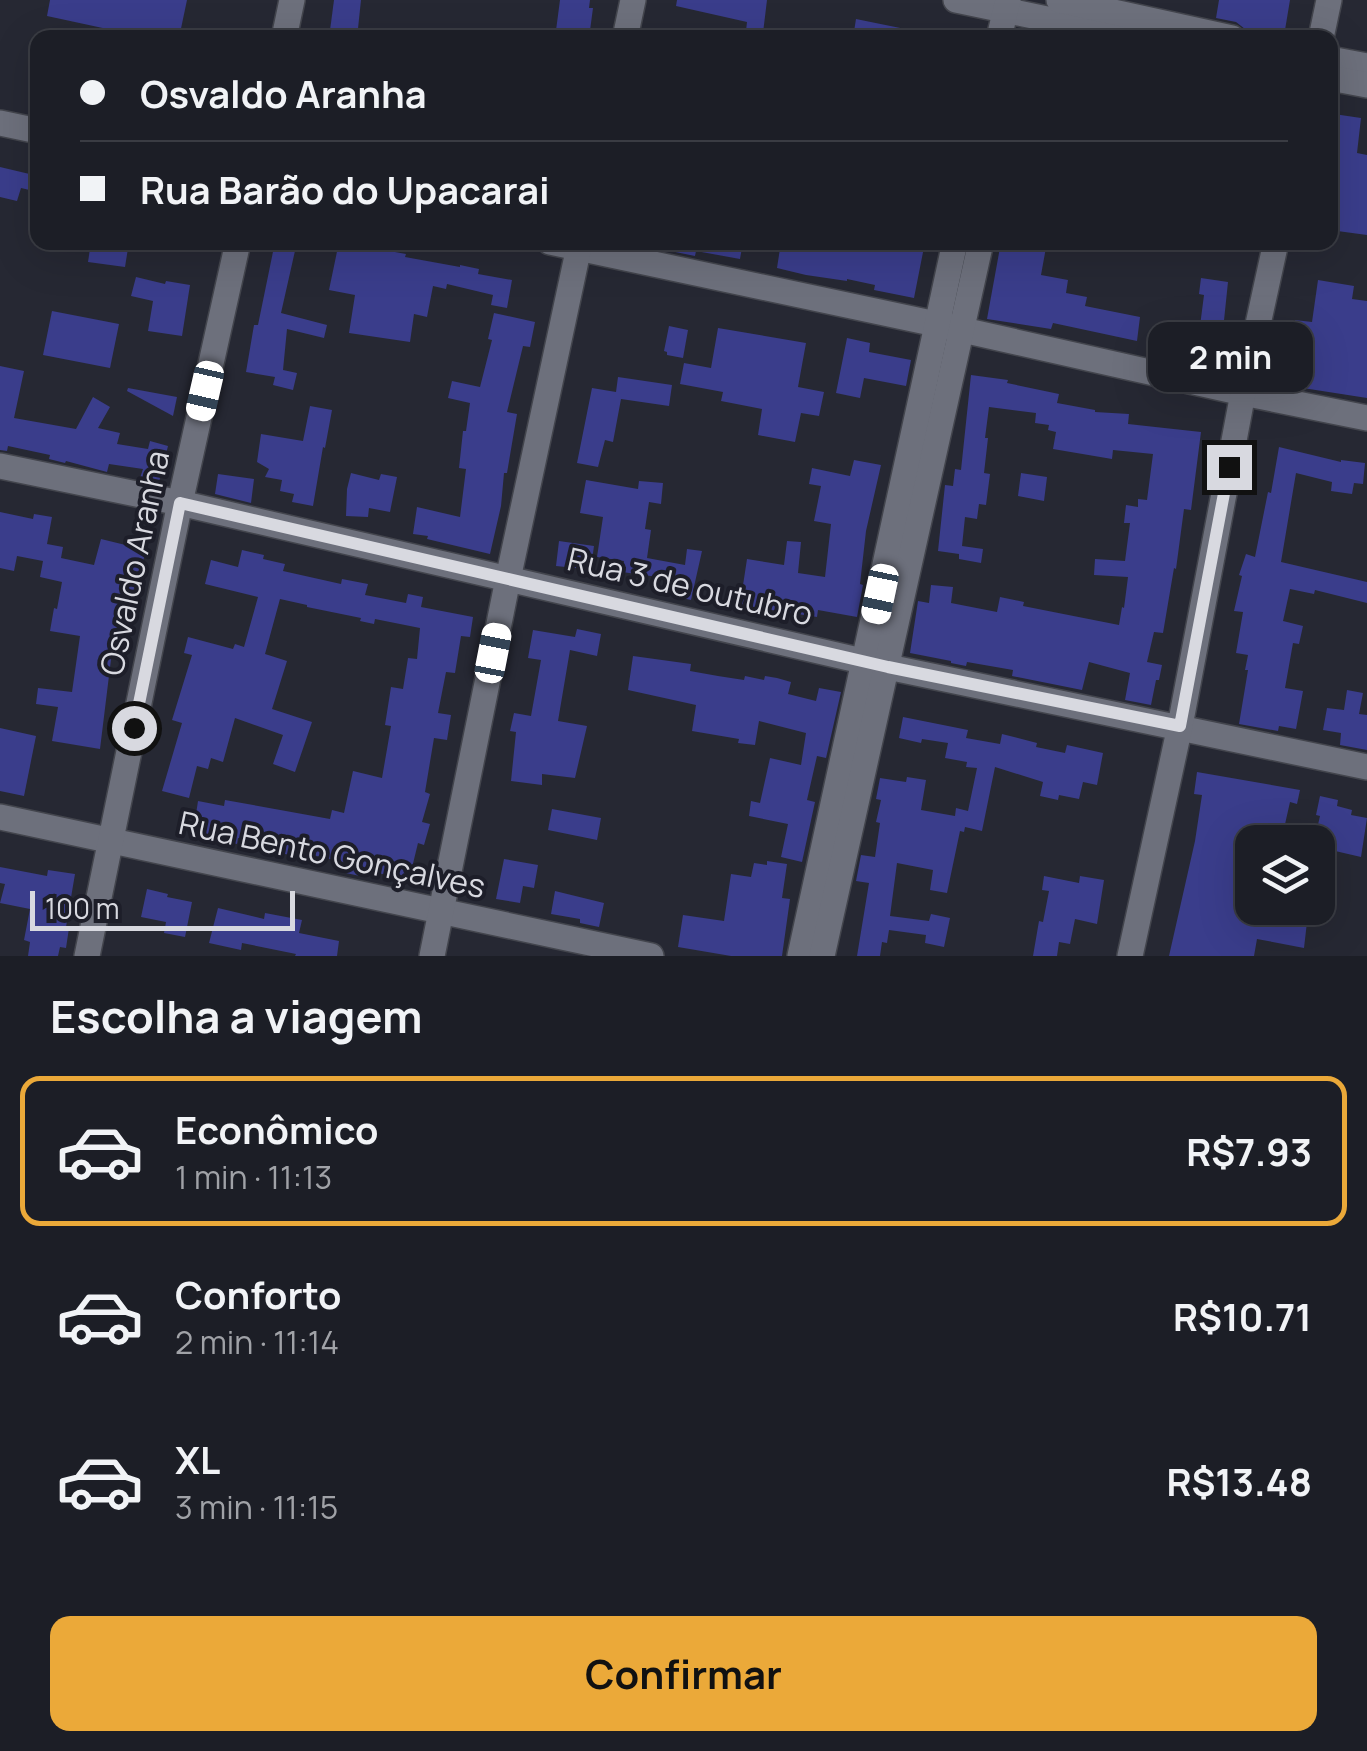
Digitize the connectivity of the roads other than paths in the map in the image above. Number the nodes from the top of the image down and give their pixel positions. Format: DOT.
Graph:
graph roads {
  1 [pos="292,0"];
  2 [pos="633,0"];
  3 [pos="956,0"];
  4 [pos="1060,0"];
  5 [pos="1329,0"];
  6 [pos="1006,5"];
  7 [pos="1031,18"];
  8 [pos="1130,29"];
  9 [pos="286,30"];
  10 [pos="627,30"];
  11 [pos="1001,30"];
  12 [pos="1323,30"];
  13 [pos="1338,61"];
  14 [pos="1367,66"];
  15 [pos="1338,80"];
  16 [pos="1367,86"];
  17 [pos="0,123"];
  18 [pos="30,129"];
  19 [pos="236,250"];
  20 [pos="578,250"];
  21 [pos="597,250"];
  22 [pos="953,250"];
  23 [pos="979,250"];
  24 [pos="1274,250"];
  25 [pos="936,324"];
  26 [pos="962,330"];
  27 [pos="1243,393"];
  28 [pos="1367,418"];
  29 [pos="0,466"];
  30 [pos="912,498"];
  31 [pos="180,503"];
  32 [pos="508,579"];
  33 [pos="877,664"];
  34 [pos="1180,726"];
  35 [pos="1367,767"];
  36 [pos="0,816"];
  37 [pos="112,840"];
  38 [pos="824,899"];
  39 [pos="441,912"];
  40 [pos="87,956"];
  41 [pos="432,956"];
  42 [pos="651,956"];
  43 [pos="800,956"];
  44 [pos="822,956"];
  45 [pos="1130,956"];
  1 -- 9 [label="street"];
  2 -- 10 [label="street"];
  3 -- 6 [label="street"];
  4 -- 8 [label="street"];
  5 -- 12 [label="street"];
  6 -- 7 [label="street"];
  6 -- 11 [label="street"];
  7 -- 8 [label="street"];
  13 -- 14 [label="street"];
  15 -- 16 [label="street"];
  17 -- 18 [label="street"];
  19 -- 31 [label="street, Osvaldo Aranha"];
  20 -- 32 [label="street"];
  21 -- 25 [label="street"];
  22 -- 25 [label="street"];
  23 -- 26 [label="street"];
  24 -- 27 [label="street"];
  25 -- 26 [label="street"];
  25 -- 30 [label="street"];
  26 -- 27 [label="street"];
  26 -- 30 [label="street"];
  27 -- 28 [label="street"];
  27 -- 34 [label="street"];
  29 -- 31 [label="street, Rua 3 de outubro"];
  30 -- 33 [label="street"];
  31 -- 32 [label="street, Rua 3 de outubro"];
  31 -- 37 [label="street, Osvaldo Aranha"];
  32 -- 33 [label="street, Rua 3 de outubro"];
  32 -- 39 [label="street"];
  33 -- 34 [label="street, Rua 3 de outubro"];
  33 -- 38 [label="street"];
  34 -- 35 [label="street, Rua 3 de outubro"];
  34 -- 45 [label="street"];
  36 -- 37 [label="street, Rua Bento Gonçalves"];
  37 -- 39 [label="street, Rua Bento Gonçalves"];
  37 -- 40 [label="street, Osvaldo Aranha"];
  38 -- 43 [label="street"];
  38 -- 44 [label="street"];
  39 -- 41 [label="street"];
  39 -- 42 [label="street, Rua Bento Gonçalves"];
}
